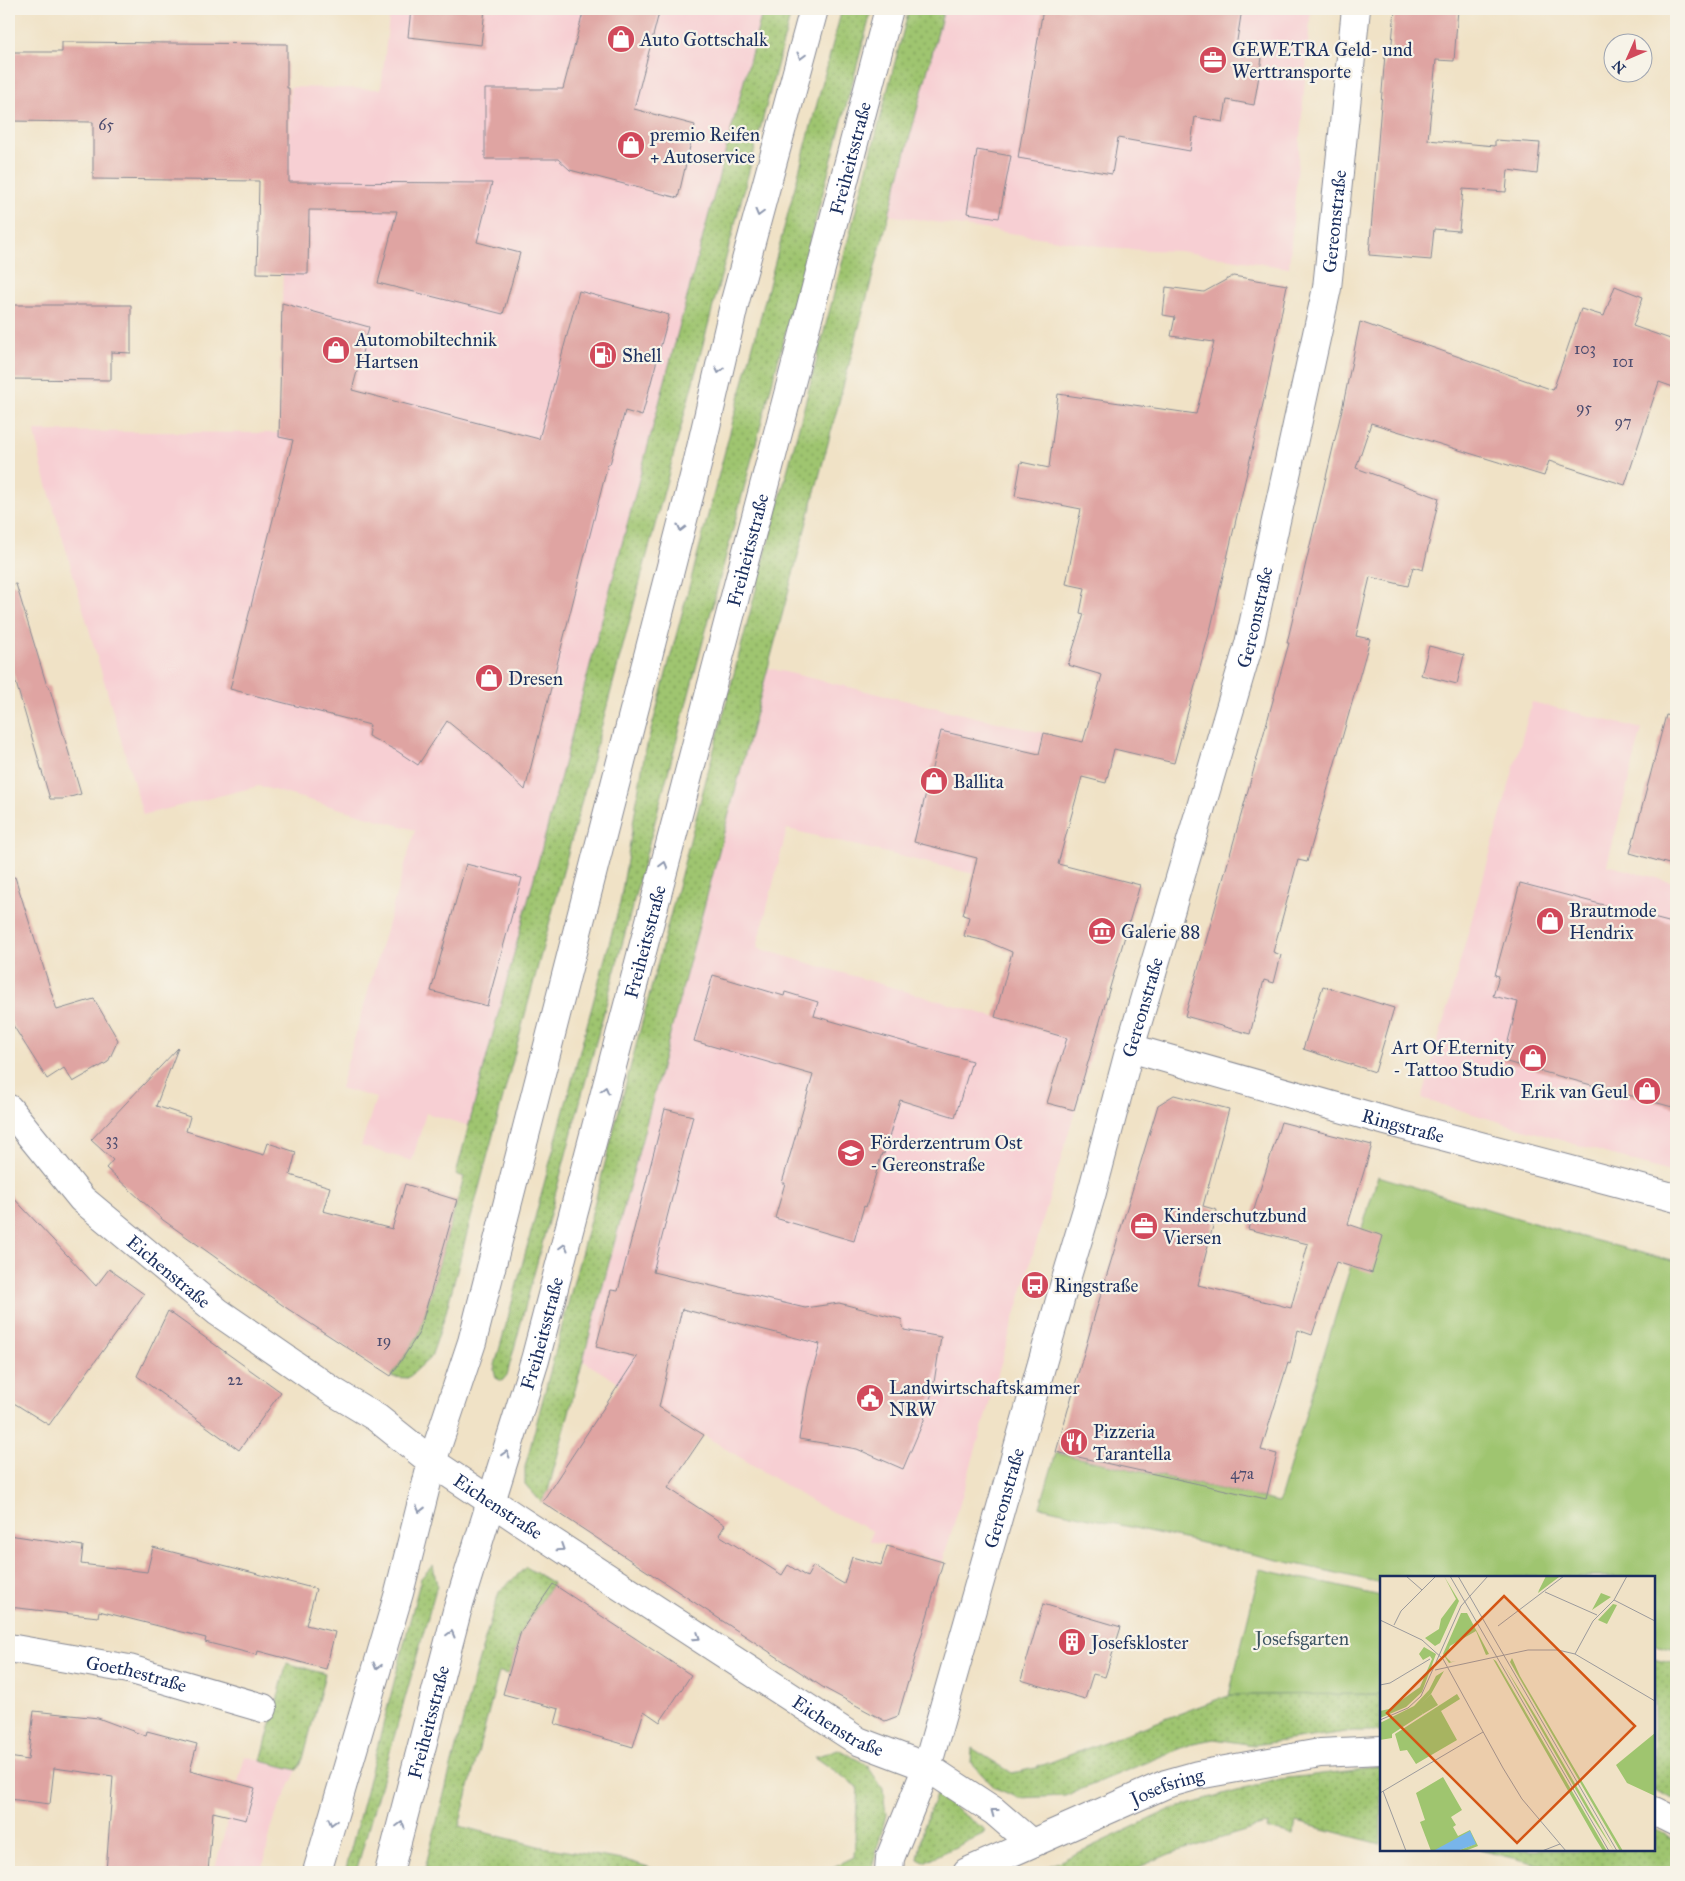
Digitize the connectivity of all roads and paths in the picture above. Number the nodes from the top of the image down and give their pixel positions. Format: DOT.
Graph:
graph roads {
  1 [pos="814,9"];
  2 [pos="889,9"];
  3 [pos="1356,9"];
  4 [pos="1130,1048"];
  5 [pos="9,1109"];
  6 [pos="1676,1198"];
  7 [pos="432,1462"];
  8 [pos="492,1501"];
  9 [pos="9,1648"];
  10 [pos="263,1708"];
  11 [pos="1380,1750"];
  12 [pos="927,1767"];
  13 [pos="1655,1812"];
  14 [pos="1676,1822"];
  15 [pos="1031,1843"];
  16 [pos="317,1872"];
  17 [pos="389,1872"];
  18 [pos="889,1872"];
  19 [pos="967,1872"];
  1 -- 7 [label="main road, one-way"];
  8 -- 2 [label="main road, Freiheitsstraße, one-way"];
  3 -- 4 [label="main road, Gereonstraße"];
  4 -- 6 [label="main road, Ringstraße"];
  4 -- 12 [label="main road, Gereonstraße"];
  5 -- 7 [label="main road, Eichenstraße"];
  7 -- 8 [label="main road, Eichenstraße"];
  7 -- 16 [label="main road, one-way"];
  8 -- 12 [label="main road, Eichenstraße, one-way"];
  17 -- 8 [label="main road, Freiheitsstraße, one-way"];
  9 -- 10 [label="main road, Goethestraße"];
  11 -- 15 [label="main road, Josefsring"];
  15 -- 12 [label="main road, Eichenstraße, one-way"];
  12 -- 18 [label="main road, Gereonstraße"];
  13 -- 14 [label="main road"];
  15 -- 19 [label="main road, Josefsring"];
}
